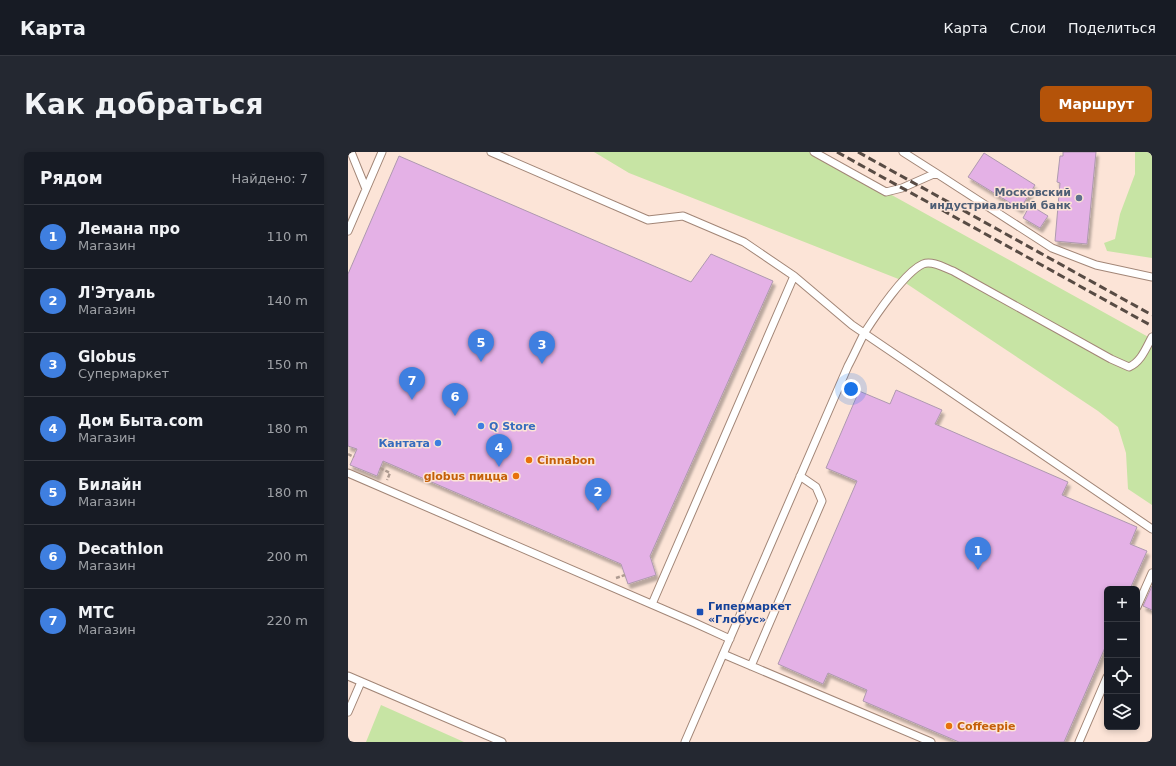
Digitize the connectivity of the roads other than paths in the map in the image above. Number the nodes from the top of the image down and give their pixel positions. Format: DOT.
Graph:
graph roads {
  1 [pos="351,152"];
  2 [pos="382,152"];
  3 [pos="491,152"];
  4 [pos="814,152"];
  5 [pos="903,152"];
  6 [pos="936,173"];
  7 [pos="366,190"];
  8 [pos="348,231"];
  9 [pos="794,276"];
  10 [pos="1152,277"];
  11 [pos="864,333"];
  12 [pos="1152,337"];
  13 [pos="348,473"];
  14 [pos="800,476"];
  15 [pos="1152,529"];
  16 [pos="1152,573"];
  17 [pos="1140,600"];
  18 [pos="652,604"];
  19 [pos="730,639"];
  20 [pos="723,654"];
  21 [pos="751,666"];
  22 [pos="348,676"];
  23 [pos="361,682"];
  24 [pos="1104,684"];
  25 [pos="348,712"];
  26 [pos="502,742"];
  27 [pos="685,742"];
  28 [pos="930,742"];
  29 [pos="1079,742"];
  1 -- 7 [label="lane"];
  2 -- 7 [label="lane"];
  3 -- 9 [label="lane"];
  4 -- 6 [label="lane"];
  5 -- 6 [label="lane"];
  6 -- 10 [label="lane"];
  7 -- 8 [label="lane"];
  9 -- 11 [label="lane"];
  9 -- 18 [label="lane"];
  11 -- 12 [label="lane"];
  11 -- 14 [label="lane"];
  11 -- 15 [label="lane"];
  13 -- 18 [label="lane"];
  14 -- 19 [label="lane"];
  14 -- 21 [label="lane"];
  16 -- 17 [label="lane"];
  18 -- 19 [label="lane"];
  19 -- 20 [label="lane"];
  20 -- 21 [label="lane"];
  20 -- 27 [label="lane"];
  21 -- 28 [label="lane"];
  22 -- 23 [label="lane"];
  23 -- 25 [label="lane"];
  23 -- 26 [label="lane"];
  24 -- 29 [label="lane"];
}
